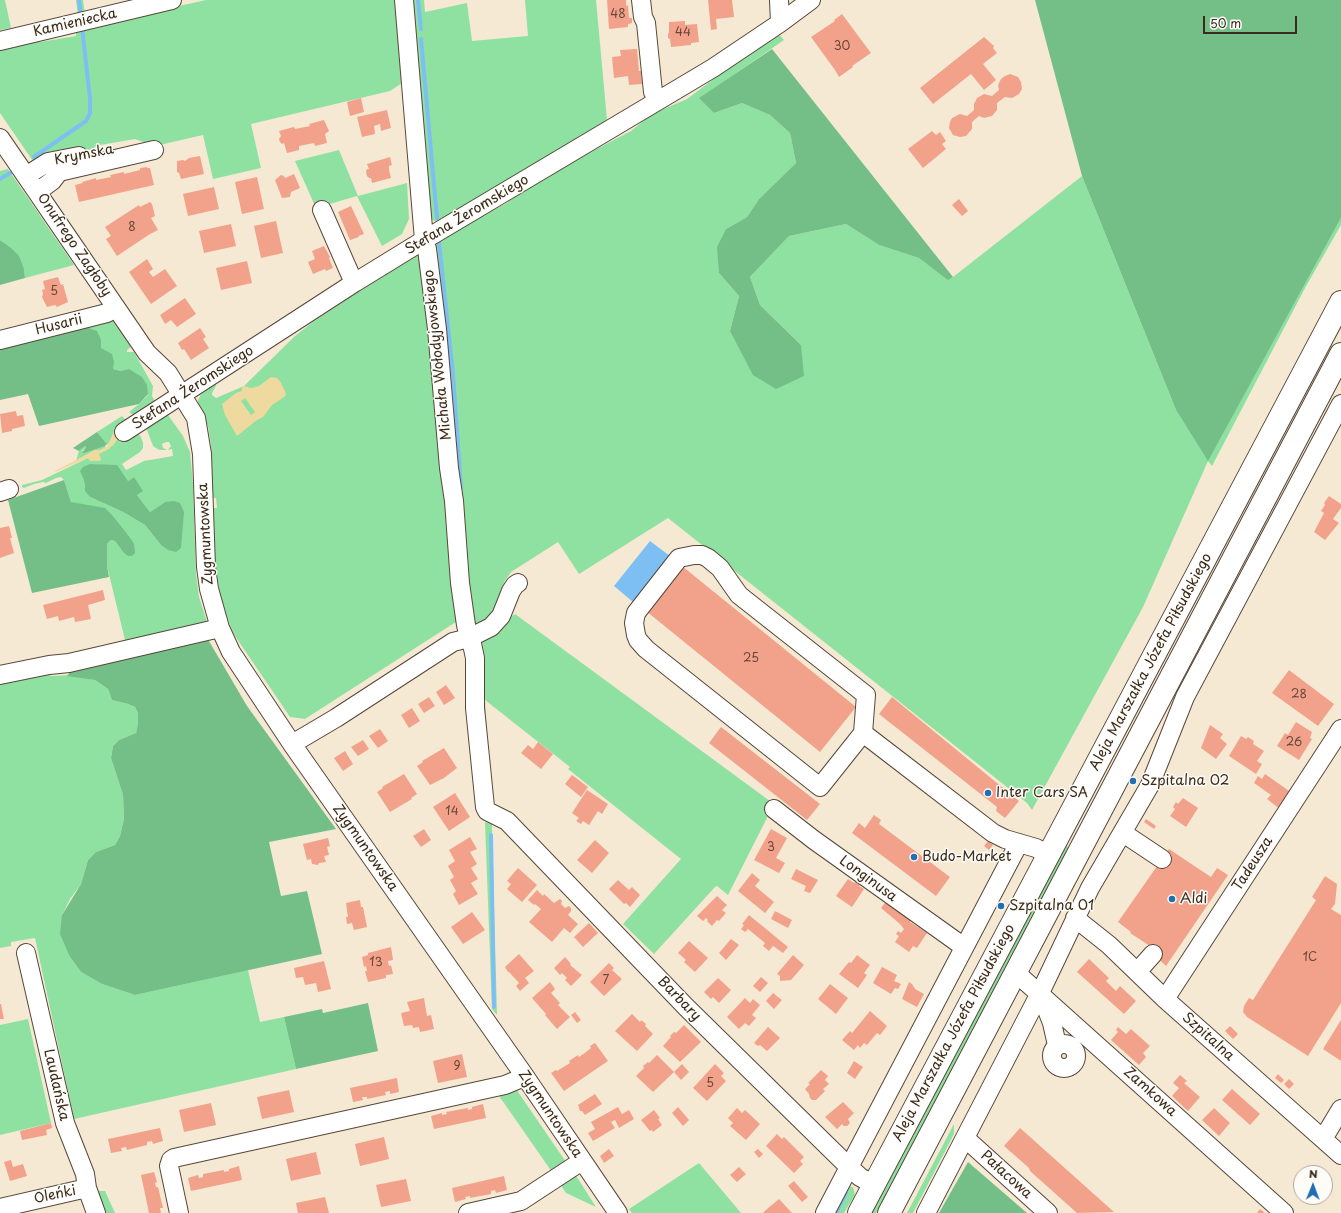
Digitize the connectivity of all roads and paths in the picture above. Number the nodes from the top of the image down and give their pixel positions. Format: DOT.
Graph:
graph roads {
  1 [pos="172,0"];
  2 [pos="404,0"];
  3 [pos="641,0"];
  4 [pos="779,0"];
  5 [pos="811,0"];
  6 [pos="780,23"];
  7 [pos="0,41"];
  8 [pos="659,100"];
  9 [pos="0,138"];
  10 [pos="26,176"];
  11 [pos="37,192"];
  12 [pos="322,210"];
  13 [pos="424,240"];
  14 [pos="354,283"];
  15 [pos="1341,302"];
  16 [pos="116,308"];
  17 [pos="0,340"];
  18 [pos="1341,354"];
  19 [pos="177,398"];
  20 [pos="1341,404"];
  21 [pos="124,432"];
  22 [pos="518,582"];
  23 [pos="220,628"];
  24 [pos="469,638"];
  25 [pos="0,676"];
  26 [pos="863,733"];
  27 [pos="1340,734"];
  28 [pos="292,744"];
  29 [pos="774,809"];
  30 [pos="487,811"];
  31 [pos="1123,833"];
  32 [pos="1019,842"];
  33 [pos="1049,855"];
  34 [pos="1162,859"];
  35 [pos="1075,918"];
  36 [pos="964,947"];
  37 [pos="26,954"];
  38 [pos="1153,954"];
  39 [pos="1015,972"];
  40 [pos="1137,972"];
  41 [pos="1040,993"];
  42 [pos="1165,999"];
  43 [pos="1057,1045"];
  44 [pos="524,1075"];
  45 [pos="1341,1109"];
  46 [pos="965,1138"];
  47 [pos="1323,1139"];
  48 [pos="1341,1156"];
  49 [pos="582,1160"];
  50 [pos="849,1167"];
  51 [pos="874,1185"];
  52 [pos="87,1188"];
  53 [pos="0,1208"];
  54 [pos="96,1213"];
  55 [pos="179,1213"];
  56 [pos="468,1213"];
  57 [pos="618,1213"];
  58 [pos="825,1213"];
  59 [pos="859,1213"];
  60 [pos="889,1213"];
  61 [pos="926,1213"];
  62 [pos="1048,1213"];
  63 [pos="1284,1213"];
  1 -- 7 [label="street, Kamieniecka"];
  2 -- 13 [label="street, Michała Wołodyjowskiego"];
  3 -- 8 [label="street"];
  4 -- 6 [label="street"];
  5 -- 6 [label="street, Stefana Żeromskiego"];
  6 -- 8 [label="street, Stefana Żeromskiego"];
  8 -- 13 [label="street, Stefana Żeromskiego"];
  9 -- 10 [label="street, Onufrego Zagłoby"];
  10 -- 11 [label="street, Onufrego Zagłoby"];
  10 -- 11 [label="street, Krymska"];
  11 -- 16 [label="street, Onufrego Zagłoby"];
  12 -- 14 [label="street"];
  13 -- 14 [label="street, Stefana Żeromskiego"];
  13 -- 24 [label="street, Michała Wołodyjowskiego"];
  14 -- 19 [label="street, Stefana Żeromskiego"];
  15 -- 33 [label="main road, Aleja Marszałka Józefa Piłsudskiego"];
  16 -- 17 [label="street, Husarii"];
  16 -- 19 [label="street, Onufrego Zagłoby"];
  18 -- 39 [label="main road, Aleja Marszałka Józefa Piłsudskiego"];
  19 -- 21 [label="street, Stefana Żeromskiego"];
  19 -- 23 [label="street, Zygmuntowska"];
  20 -- 31 [label="street"];
  22 -- 24 [label="street"];
  23 -- 25 [label="street"];
  23 -- 28 [label="street, Zygmuntowska"];
  24 -- 28 [label="street"];
  24 -- 30 [label="street, Michała Wołodyjowskiego"];
  26 -- 26 [label="street"];
  26 -- 32 [label="street"];
  27 -- 42 [label="street, Tadeusza"];
  28 -- 44 [label="street, Zygmuntowska"];
  29 -- 36 [label="street, Longinusa"];
  30 -- 50 [label="street, Barbary"];
  31 -- 34 [label="street"];
  31 -- 35 [label="street"];
  32 -- 33 [label="street"];
  32 -- 36 [label="street"];
  33 -- 51 [label="main road, Aleja Marszałka Józefa Piłsudskiego"];
  35 -- 40 [label="street, Szpitalna"];
  35 -- 41 [label="street"];
  36 -- 50 [label="street"];
  37 -- 52 [label="street, Laudańska"];
  38 -- 40 [label="street"];
  39 -- 41 [label="street, Zamkowa"];
  39 -- 60 [label="main road, Aleja Marszałka Józefa Piłsudskiego"];
  40 -- 42 [label="street, Szpitalna"];
  41 -- 43 [label="street"];
  41 -- 46 [label="street"];
  41 -- 63 [label="street, Zamkowa"];
  42 -- 47 [label="street, Szpitalna"];
  44 -- 49 [label="street, Zygmuntowska"];
  44 -- 55 [label="street"];
  45 -- 47 [label="street"];
  46 -- 61 [label="street"];
  46 -- 62 [label="street, Pałacowa"];
  47 -- 48 [label="street, Szpitalna"];
  49 -- 56 [label="street"];
  49 -- 57 [label="street, Zygmuntowska"];
  50 -- 51 [label="street, Barbary"];
  50 -- 58 [label="street"];
  51 -- 59 [label="main road, Aleja Marszałka Józefa Piłsudskiego"];
  52 -- 53 [label="street, Oleńki"];
  52 -- 54 [label="street, Laudańska"];
}
